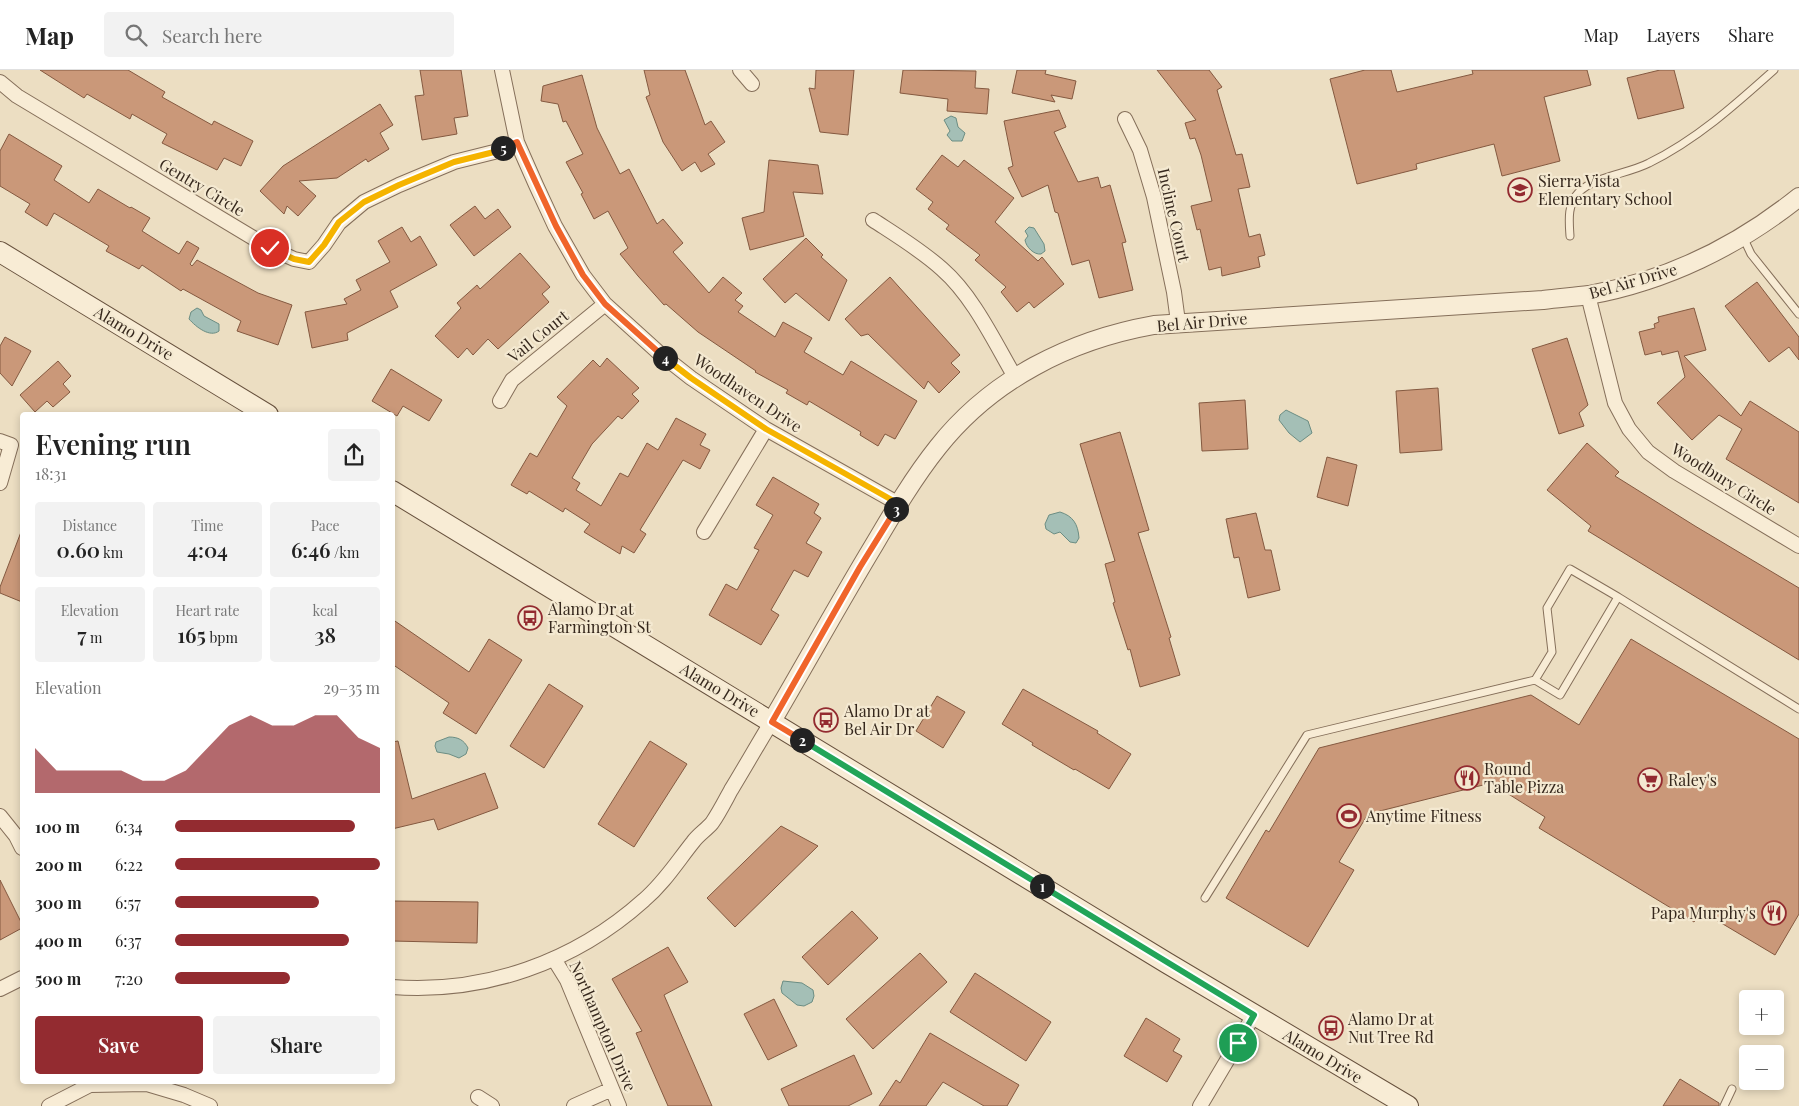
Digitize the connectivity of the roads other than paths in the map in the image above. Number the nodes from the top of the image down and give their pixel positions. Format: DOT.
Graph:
graph roads {
  1 [pos="502,70"];
  2 [pos="740,70"];
  3 [pos="1774,70"];
  4 [pos="0,82"];
  5 [pos="752,84"];
  6 [pos="1125,119"];
  7 [pos="517,142"];
  8 [pos="1799,197"];
  9 [pos="873,220"];
  10 [pos="1570,236"];
  11 [pos="1743,237"];
  12 [pos="0,252"];
  13 [pos="1588,295"];
  14 [pos="605,304"];
  15 [pos="1799,314"];
  16 [pos="1178,322"];
  17 [pos="1015,377"];
  18 [pos="500,401"];
  19 [pos="263,412"];
  20 [pos="766,429"];
  21 [pos="0,441"];
  22 [pos="0,484"];
  23 [pos="395,493"];
  24 [pos="899,504"];
  25 [pos="704,532"];
  26 [pos="1799,546"];
  27 [pos="1618,598"];
  28 [pos="1535,680"];
  29 [pos="1799,709"];
  30 [pos="772,722"];
  31 [pos="0,816"];
  32 [pos="20,844"];
  33 [pos="1205,898"];
  34 [pos="554,959"];
  35 [pos="20,979"];
  36 [pos="395,987"];
  37 [pos="0,988"];
  38 [pos="1254,1015"];
  39 [pos="90,1084"];
  40 [pos="612,1089"];
  41 [pos="1732,1089"];
  42 [pos="478,1096"];
  43 [pos="49,1106"];
  44 [pos="210,1106"];
  45 [pos="492,1106"];
  46 [pos="574,1106"];
  47 [pos="619,1106"];
  48 [pos="1200,1106"];
  49 [pos="1408,1106"];
  50 [pos="1724,1106"];
  1 -- 7 [label="street, Woodhaven Drive"];
  2 -- 5 [label="street"];
  3 -- 10 [label="lane"];
  4 -- 7 [label="street, Gentry Circle"];
  6 -- 16 [label="street, Incline Court"];
  7 -- 14 [label="street, Woodhaven Drive"];
  8 -- 11 [label="street, Bel Air Drive"];
  9 -- 17 [label="street"];
  11 -- 13 [label="street, Bel Air Drive"];
  11 -- 15 [label="lane"];
  12 -- 19 [label="main road, Alamo Drive"];
  13 -- 16 [label="street, Bel Air Drive"];
  13 -- 26 [label="street, Woodbury Circle"];
  14 -- 18 [label="street, Vail Court"];
  14 -- 20 [label="street, Woodhaven Drive"];
  16 -- 17 [label="street, Bel Air Drive"];
  17 -- 24 [label="street, Bel Air Drive"];
  20 -- 24 [label="street, Woodhaven Drive"];
  20 -- 25 [label="street"];
  21 -- 22 [label="street"];
  23 -- 30 [label="main road, Alamo Drive"];
  24 -- 30 [label="street, Bel Air Drive"];
  27 -- 28 [label="lane"];
  27 -- 28 [label="lane"];
  27 -- 29 [label="lane"];
  28 -- 33 [label="lane"];
  30 -- 34 [label="street"];
  30 -- 38 [label="main road, Alamo Drive"];
  31 -- 32 [label="street"];
  34 -- 36 [label="street"];
  34 -- 40 [label="street, Northampton Drive"];
  35 -- 37 [label="street"];
  38 -- 48 [label="street"];
  38 -- 49 [label="main road, Alamo Drive"];
  39 -- 43 [label="street"];
  39 -- 44 [label="street"];
  40 -- 46 [label="street"];
  40 -- 47 [label="street, Northampton Drive"];
  41 -- 50 [label="lane"];
  42 -- 45 [label="street"];
}
